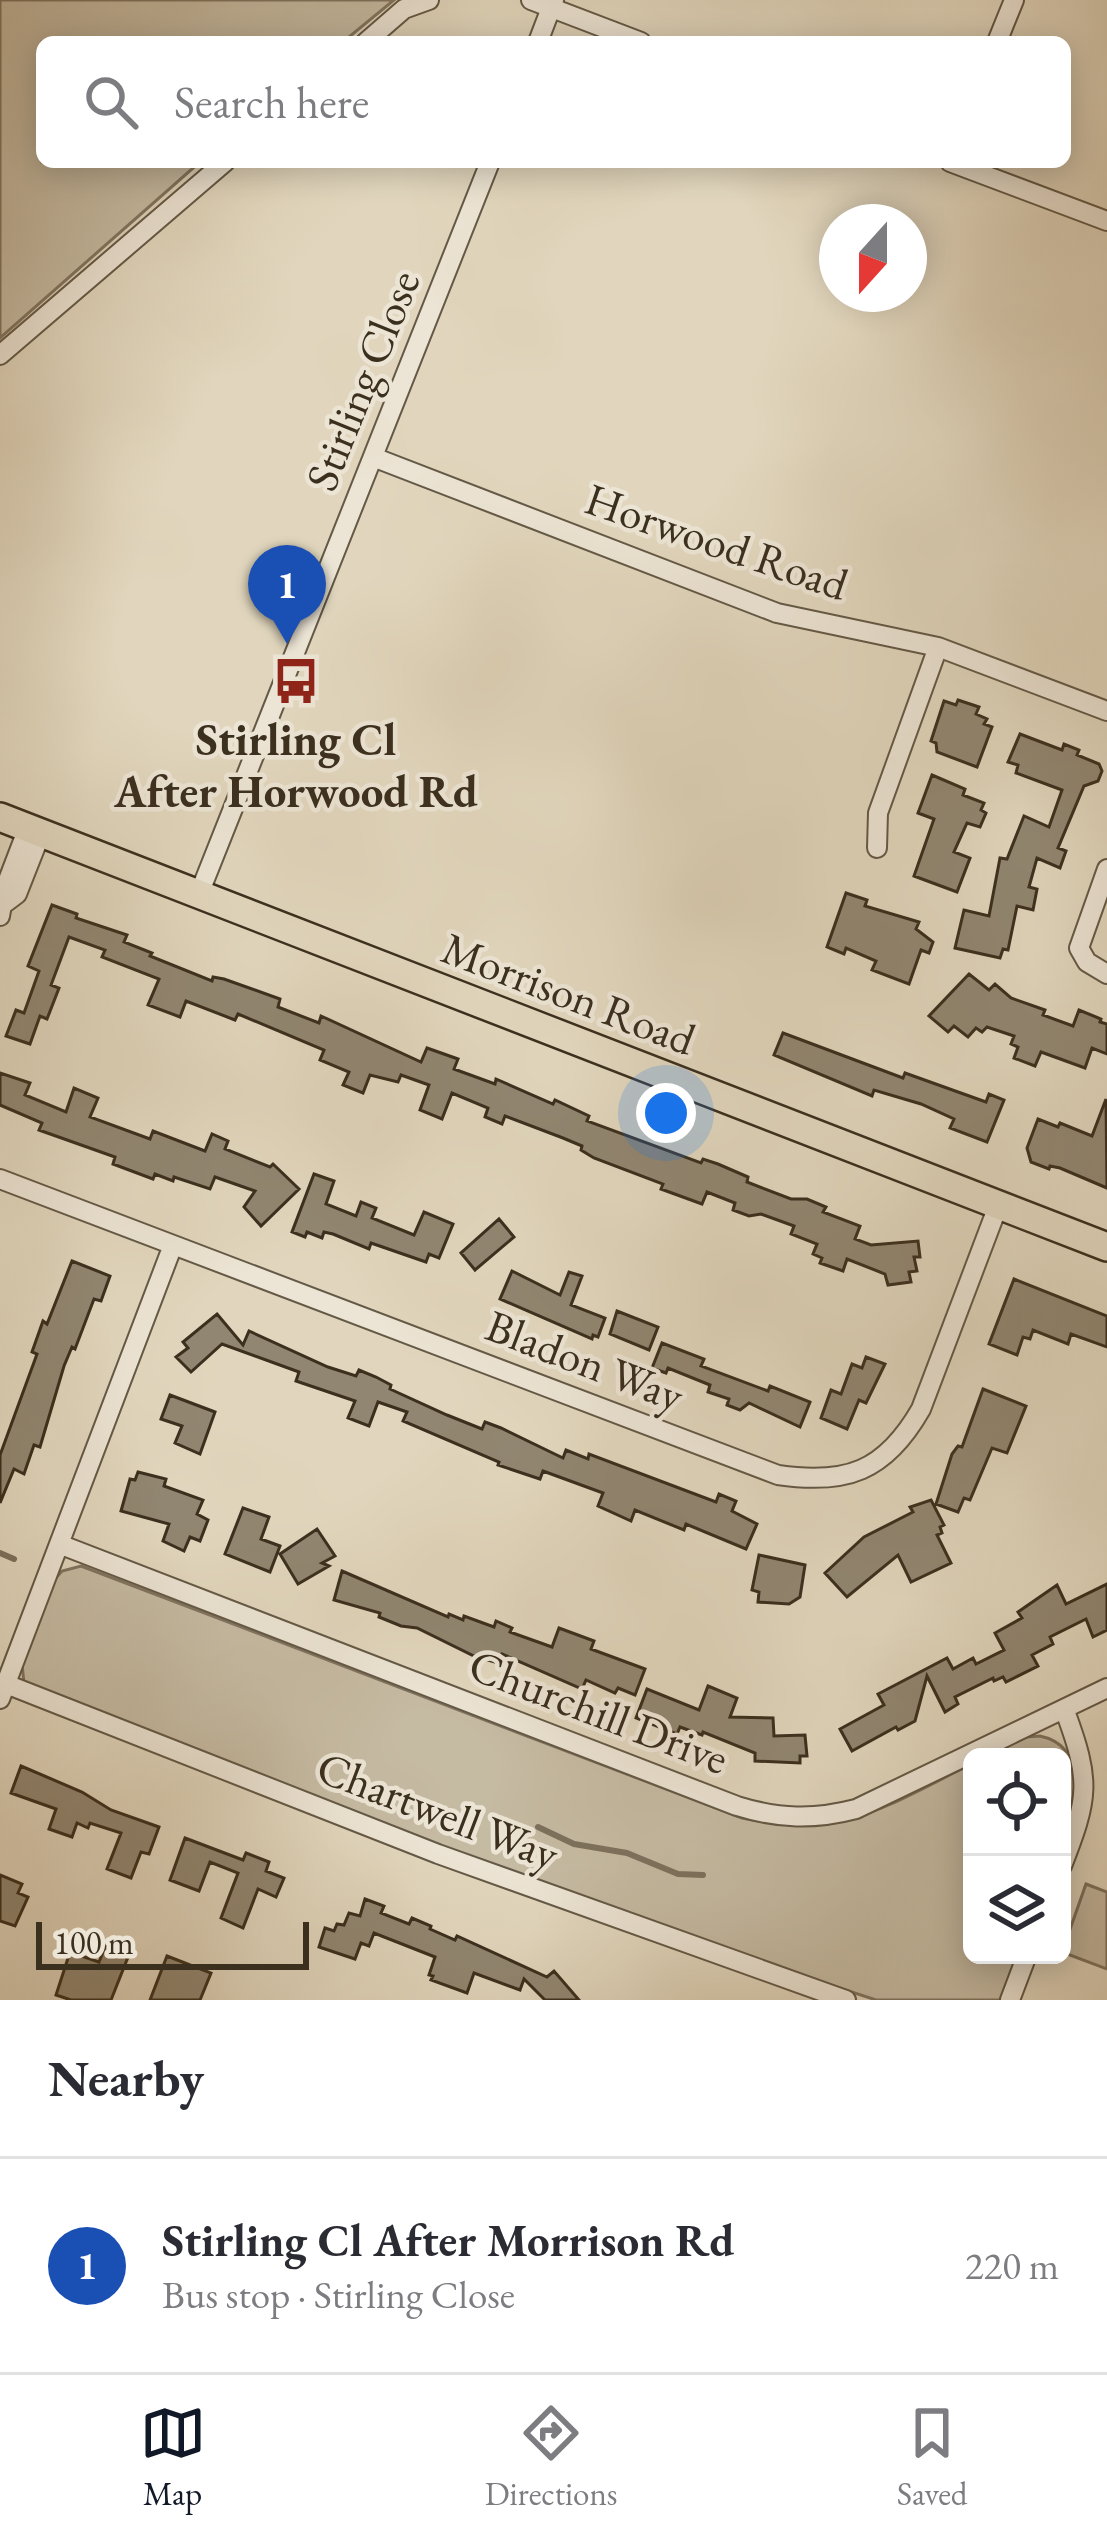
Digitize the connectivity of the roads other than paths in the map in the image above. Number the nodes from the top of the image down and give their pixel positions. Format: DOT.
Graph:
graph roads {
  1 [pos="429,0"];
  2 [pos="531,0"];
  3 [pos="1013,0"];
  4 [pos="553,4"];
  5 [pos="373,36"];
  6 [pos="540,36"];
  7 [pos="627,36"];
  8 [pos="999,36"];
  9 [pos="219,168"];
  10 [pos="488,168"];
  11 [pos="966,168"];
  12 [pos="1107,220"];
  13 [pos="0,355"];
  14 [pos="373,458"];
  15 [pos="938,647"];
  16 [pos="1107,711"];
  17 [pos="0,817"];
  18 [pos="34,830"];
  19 [pos="877,848"];
  20 [pos="1107,869"];
  21 [pos="199,894"];
  22 [pos="3,909"];
  23 [pos="1107,974"];
  24 [pos="0,1179"];
  25 [pos="998,1206"];
  26 [pos="173,1245"];
  27 [pos="1107,1247"];
  28 [pos="59,1544"];
  29 [pos="1107,1688"];
  30 [pos="3,1691"];
  31 [pos="1065,1711"];
  32 [pos="1066,1856"];
  33 [pos="1024,1964"];
  34 [pos="846,2000"];
  35 [pos="1010,2000"];
  1 -- 5 [label="street"];
  2 -- 4 [label="street"];
  3 -- 8 [label="street"];
  4 -- 6 [label="street"];
  4 -- 7 [label="street"];
  9 -- 13 [label="street"];
  10 -- 14 [label="street, Stirling Close"];
  11 -- 12 [label="street"];
  14 -- 15 [label="street, Horwood Road"];
  14 -- 21 [label="street, Stirling Close"];
  15 -- 16 [label="street, Horwood Road"];
  15 -- 19 [label="street"];
  17 -- 18 [label="main road, Morrison Road"];
  18 -- 21 [label="main road, Morrison Road"];
  18 -- 22 [label="street"];
  20 -- 23 [label="street"];
  21 -- 25 [label="main road, Morrison Road"];
  24 -- 26 [label="street, Bladon Way"];
  25 -- 26 [label="street, Bladon Way"];
  25 -- 27 [label="main road, Morrison Road"];
  26 -- 28 [label="street"];
  28 -- 30 [label="street"];
  28 -- 31 [label="street, Churchill Drive"];
  29 -- 31 [label="street, Churchill Drive"];
  30 -- 34 [label="street, Chartwell Way"];
  31 -- 32 [label="street"];
  33 -- 35 [label="street"];
}
